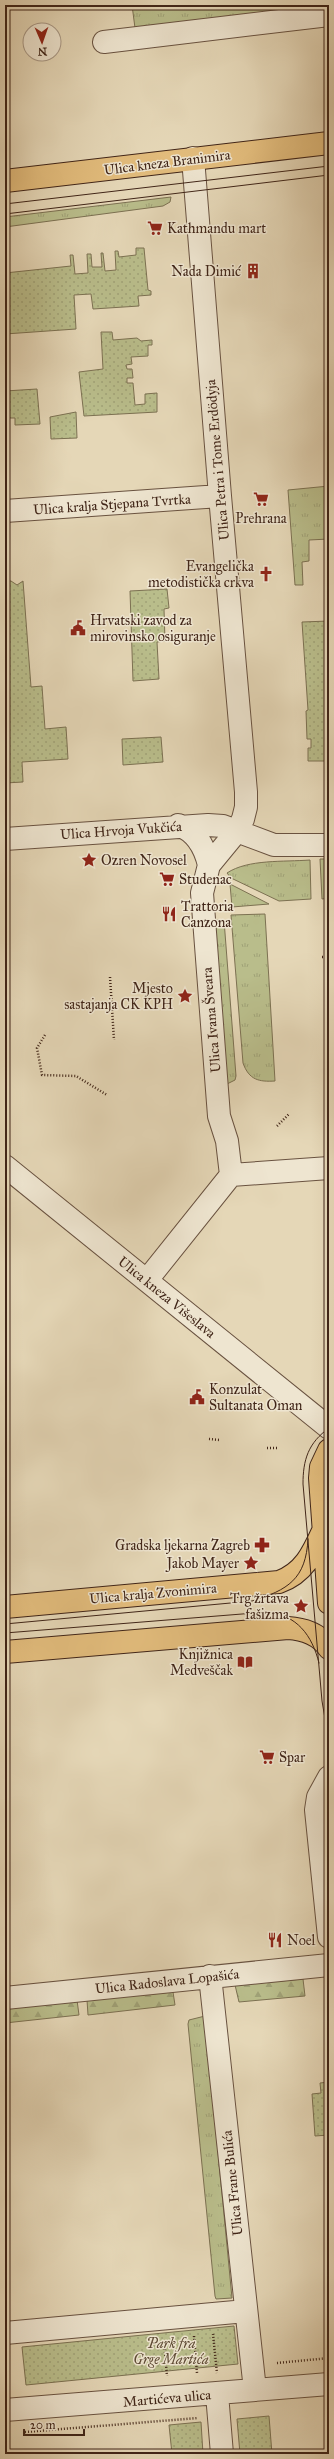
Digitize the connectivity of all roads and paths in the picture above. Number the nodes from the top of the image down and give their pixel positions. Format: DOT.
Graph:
graph roads {
  1 [pos="329,15"];
  2 [pos="104,42"];
  3 [pos="329,143"];
  4 [pos="193,158"];
  5 [pos="5,181"];
  6 [pos="220,496"];
  7 [pos="5,511"];
  8 [pos="178,825"];
  9 [pos="237,831"];
  10 [pos="5,839"];
  11 [pos="329,845"];
  12 [pos="209,865"];
  13 [pos="329,957"];
  14 [pos="322,958"];
  15 [pos="110,977"];
  16 [pos="45,1035"];
  17 [pos="114,1040"];
  18 [pos="107,1095"];
  19 [pos="289,1114"];
  20 [pos="277,1126"];
  21 [pos="5,1166"];
  22 [pos="329,1168"];
  23 [pos="231,1175"];
  24 [pos="147,1280"];
  25 [pos="329,1428"];
  26 [pos="209,1440"];
  27 [pos="220,1440"];
  28 [pos="267,1448"];
  29 [pos="276,1448"];
  30 [pos="329,1450"];
  31 [pos="323,1531"];
  32 [pos="329,1603"];
  33 [pos="5,1607"];
  34 [pos="329,1648"];
  35 [pos="5,1652"];
  36 [pos="329,1777"];
  37 [pos="329,1938"];
  38 [pos="329,1965"];
  39 [pos="210,1976"];
  40 [pos="5,1998"];
  41 [pos="246,2311"];
  42 [pos="213,2330"];
  43 [pos="5,2333"];
  44 [pos="194,2333"];
  45 [pos="163,2336"];
  46 [pos="329,2358"];
  47 [pos="277,2363"];
  48 [pos="197,2375"];
  49 [pos="168,2378"];
  50 [pos="217,2383"];
  51 [pos="329,2384"];
  52 [pos="255,2390"];
  53 [pos="5,2410"];
  54 [pos="202,2418"];
  55 [pos="25,2432"];
  56 [pos="222,2454"];
  1 -- 2 [label="street"];
  3 -- 4 [label="main road, Ulica kneza Branimira"];
  4 -- 5 [label="main road, Ulica kneza Branimira"];
  4 -- 6 [label="street, Ulica Petra i Tome Erdödyja"];
  6 -- 7 [label="street, Ulica kralja Stjepana Tvrtka"];
  6 -- 9 [label="street, Ulica Petra i Tome Erdödyja"];
  8 -- 9 [label="street, Ulica Hrvoja Vukčića"];
  8 -- 10 [label="street, Ulica Hrvoja Vukčića"];
  8 -- 12 [label="street"];
  9 -- 11 [label="street, Ulica Hrvoja Vukčića"];
  9 -- 12 [label="street, Ulica Ivana Šveara"];
  12 -- 23 [label="street, Ulica Ivana Šveara"];
  13 -- 14 [label="path"];
  15 -- 17 [label="path"];
  16 -- 18 [label="path"];
  19 -- 20 [label="path"];
  21 -- 24 [label="street, Ulica kneza Višeslava"];
  22 -- 23 [label="street"];
  23 -- 24 [label="street"];
  24 -- 25 [label="street, Ulica kneza Višeslava"];
  26 -- 27 [label="path"];
  28 -- 29 [label="path"];
  30 -- 31 [label="main road"];
  31 -- 32 [label="main road"];
  31 -- 33 [label="main road, Ulica kralja Zvonimira"];
  34 -- 35 [label="main road"];
  36 -- 37 [label="street"];
  38 -- 39 [label="street, Ulica Radoslava Lopašića"];
  39 -- 40 [label="street, Ulica Radoslava Lopašića"];
  39 -- 41 [label="street, Ulica Frane Bulića"];
  41 -- 43 [label="street"];
  41 -- 52 [label="street, Ulica Frane Bulića"];
  42 -- 50 [label="path"];
  44 -- 48 [label="path"];
  45 -- 49 [label="path"];
  46 -- 47 [label="path"];
  50 -- 52 [label="street, Martićeva ulica"];
  50 -- 53 [label="street, Martićeva ulica"];
  50 -- 56 [label="street"];
  51 -- 52 [label="street, Martićeva ulica"];
  54 -- 55 [label="path"];
}
